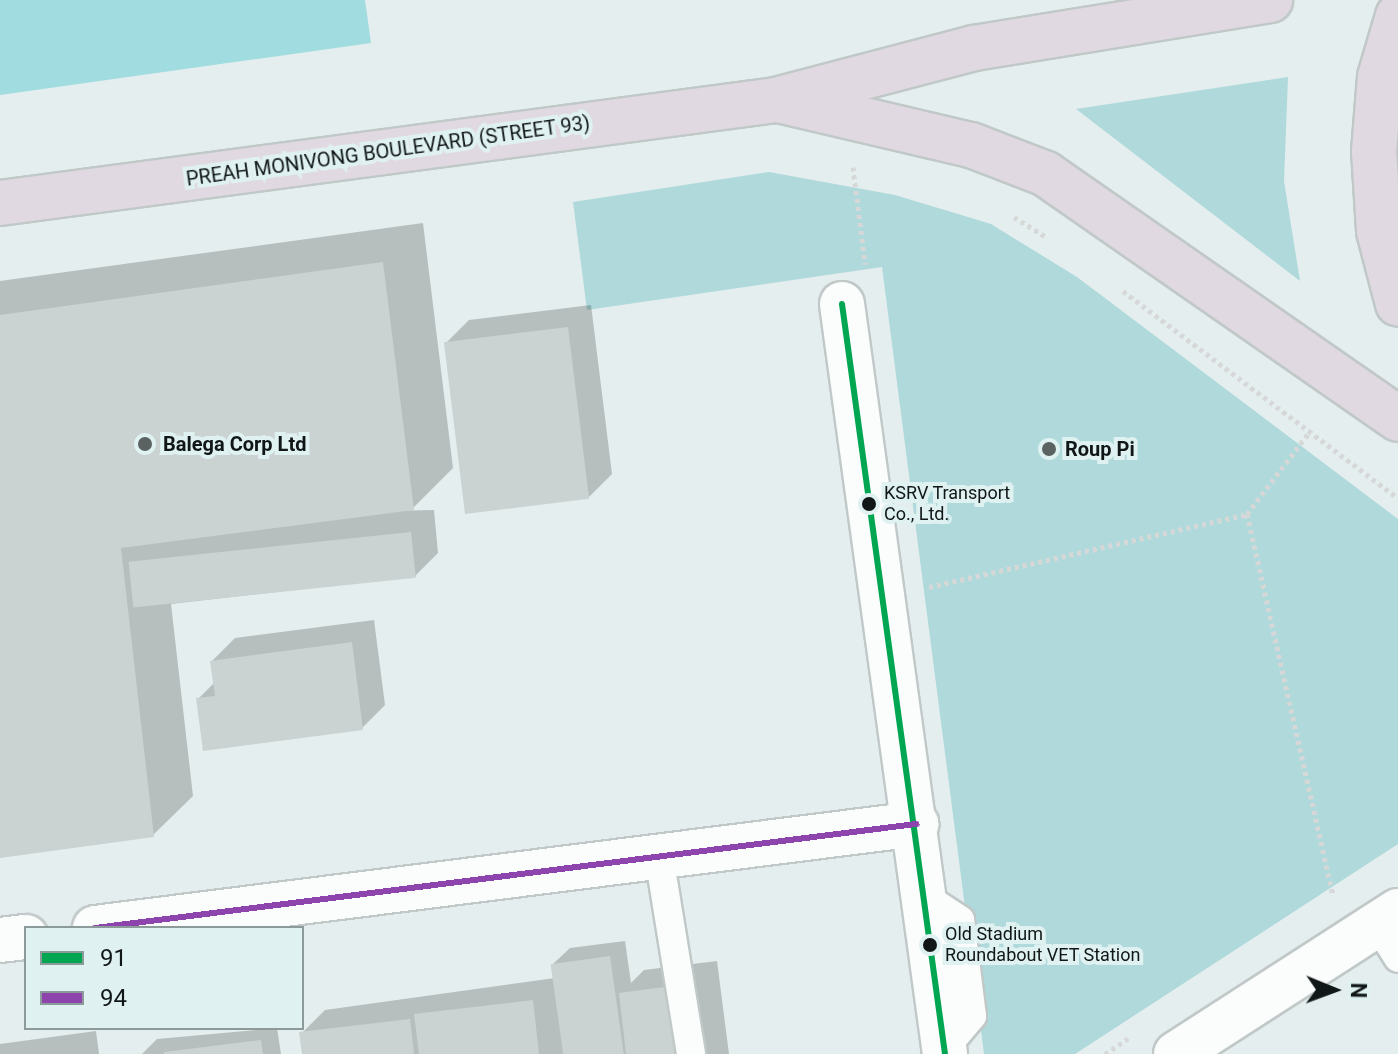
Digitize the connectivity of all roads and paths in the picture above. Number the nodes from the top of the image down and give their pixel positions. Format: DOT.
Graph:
graph roads {
  1 [pos="1270,0"];
  2 [pos="1398,16"];
  3 [pos="776,100"];
  4 [pos="867,170"];
  5 [pos="0,203"];
  6 [pos="1007,212"];
  7 [pos="1059,246"];
  8 [pos="1110,281"];
  9 [pos="854,293"];
  10 [pos="1398,304"];
  11 [pos="1398,419"];
  12 [pos="1311,430"];
  13 [pos="1398,498"];
  14 [pos="1247,514"];
  15 [pos="925,588"];
  16 [pos="916,824"];
  17 [pos="659,856"];
  18 [pos="1335,904"];
  19 [pos="111,926"];
  20 [pos="1391,931"];
  21 [pos="24,937"];
  22 [pos="0,940"];
  23 [pos="944,1052"];
  24 [pos="691,1054"];
  25 [pos="1176,1054"];
  1 -- 3 [label="highway, PREAH MONIVONG BOULEVARD (STREET 93)"];
  2 -- 10 [label="highway"];
  3 -- 5 [label="highway, PREAH MONIVONG BOULEVARD (STREET 93)"];
  3 -- 11 [label="highway, PREAH MONIVONG BOULEVARD (STREET 93)"];
  4 -- 9 [label="path"];
  6 -- 7 [label="path"];
  8 -- 12 [label="path"];
  9 -- 16 [label="street"];
  12 -- 13 [label="path"];
  12 -- 14 [label="path"];
  14 -- 15 [label="path"];
  14 -- 18 [label="path"];
  16 -- 17 [label="street"];
  16 -- 23 [label="street"];
  17 -- 19 [label="street"];
  17 -- 24 [label="lane"];
  20 -- 25 [label="street"];
  21 -- 22 [label="street"];
}
